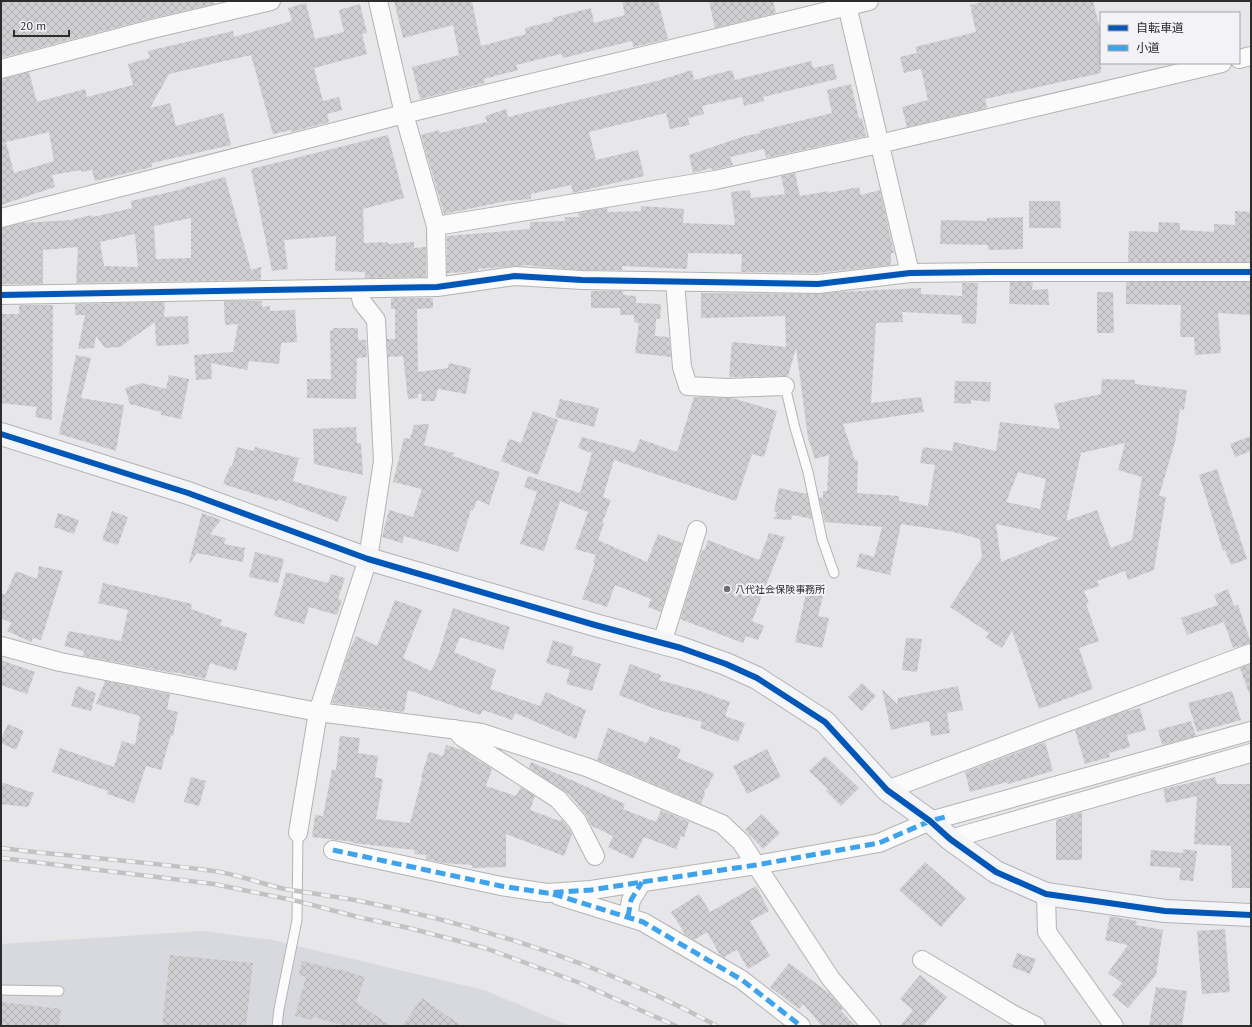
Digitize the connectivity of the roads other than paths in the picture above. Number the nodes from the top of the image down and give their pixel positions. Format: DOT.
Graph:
graph roads {
  1 [pos="271,1"];
  2 [pos="378,1"];
  3 [pos="869,1"];
  4 [pos="847,4"];
  5 [pos="1251,56"];
  6 [pos="1240,59"];
  7 [pos="1218,64"];
  8 [pos="1,69"];
  9 [pos="404,114"];
  10 [pos="879,144"];
  11 [pos="1,218"];
  12 [pos="436,226"];
  13 [pos="1251,272"];
  14 [pos="910,273"];
  15 [pos="675,282"];
  16 [pos="437,287"];
  17 [pos="359,289"];
  18 [pos="1,295"];
  19 [pos="785,386"];
  20 [pos="1,434"];
  21 [pos="697,530"];
  22 [pos="368,559"];
  23 [pos="834,573"];
  24 [pos="662,643"];
  25 [pos="1,646"];
  26 [pos="1251,653"];
  27 [pos="318,712"];
  28 [pos="455,729"];
  29 [pos="1251,731"];
  30 [pos="1251,753"];
  31 [pos="887,790"];
  32 [pos="940,818"];
  33 [pos="298,833"];
  34 [pos="950,839"];
  35 [pos="333,850"];
  36 [pos="595,856"];
  37 [pos="756,865"];
  38 [pos="642,882"];
  39 [pos="547,893"];
  40 [pos="1046,894"];
  41 [pos="1251,915"];
  42 [pos="628,917"];
  43 [pos="922,960"];
  44 [pos="1,990"];
  45 [pos="59,991"];
  46 [pos="280,1026"];
  47 [pos="801,1026"];
  48 [pos="871,1026"];
  49 [pos="1036,1026"];
  50 [pos="1114,1026"];
  1 -- 8 [label="street"];
  2 -- 9 [label="street"];
  3 -- 4 [label="street"];
  4 -- 9 [label="street"];
  4 -- 10 [label="street"];
  5 -- 6 [label="street"];
  7 -- 10 [label="street"];
  9 -- 11 [label="street"];
  9 -- 12 [label="street"];
  10 -- 12 [label="street"];
  10 -- 14 [label="street"];
  12 -- 16 [label="street"];
  13 -- 14 [label="street"];
  14 -- 15 [label="street"];
  15 -- 16 [label="street"];
  15 -- 19 [label="street"];
  16 -- 17 [label="street"];
  17 -- 18 [label="street"];
  17 -- 22 [label="street"];
  19 -- 23 [label="lane"];
  20 -- 22 [label="street"];
  21 -- 24 [label="street"];
  22 -- 24 [label="street"];
  22 -- 27 [label="street"];
  24 -- 31 [label="street"];
  25 -- 27 [label="street"];
  26 -- 31 [label="street"];
  27 -- 28 [label="street"];
  27 -- 33 [label="street"];
  28 -- 36 [label="street"];
  28 -- 37 [label="street"];
  29 -- 32 [label="street"];
  30 -- 34 [label="street"];
  31 -- 32 [label="street"];
  32 -- 34 [label="street"];
  32 -- 37 [label="street"];
  33 -- 46 [label="lane"];
  34 -- 40 [label="street"];
  35 -- 39 [label="street"];
  37 -- 38 [label="street"];
  37 -- 48 [label="street"];
  38 -- 39 [label="street"];
  38 -- 42 [label="street"];
  39 -- 42 [label="street"];
  40 -- 41 [label="street"];
  40 -- 50 [label="street"];
  42 -- 47 [label="street"];
  43 -- 49 [label="street"];
  44 -- 45 [label="lane"];
}
